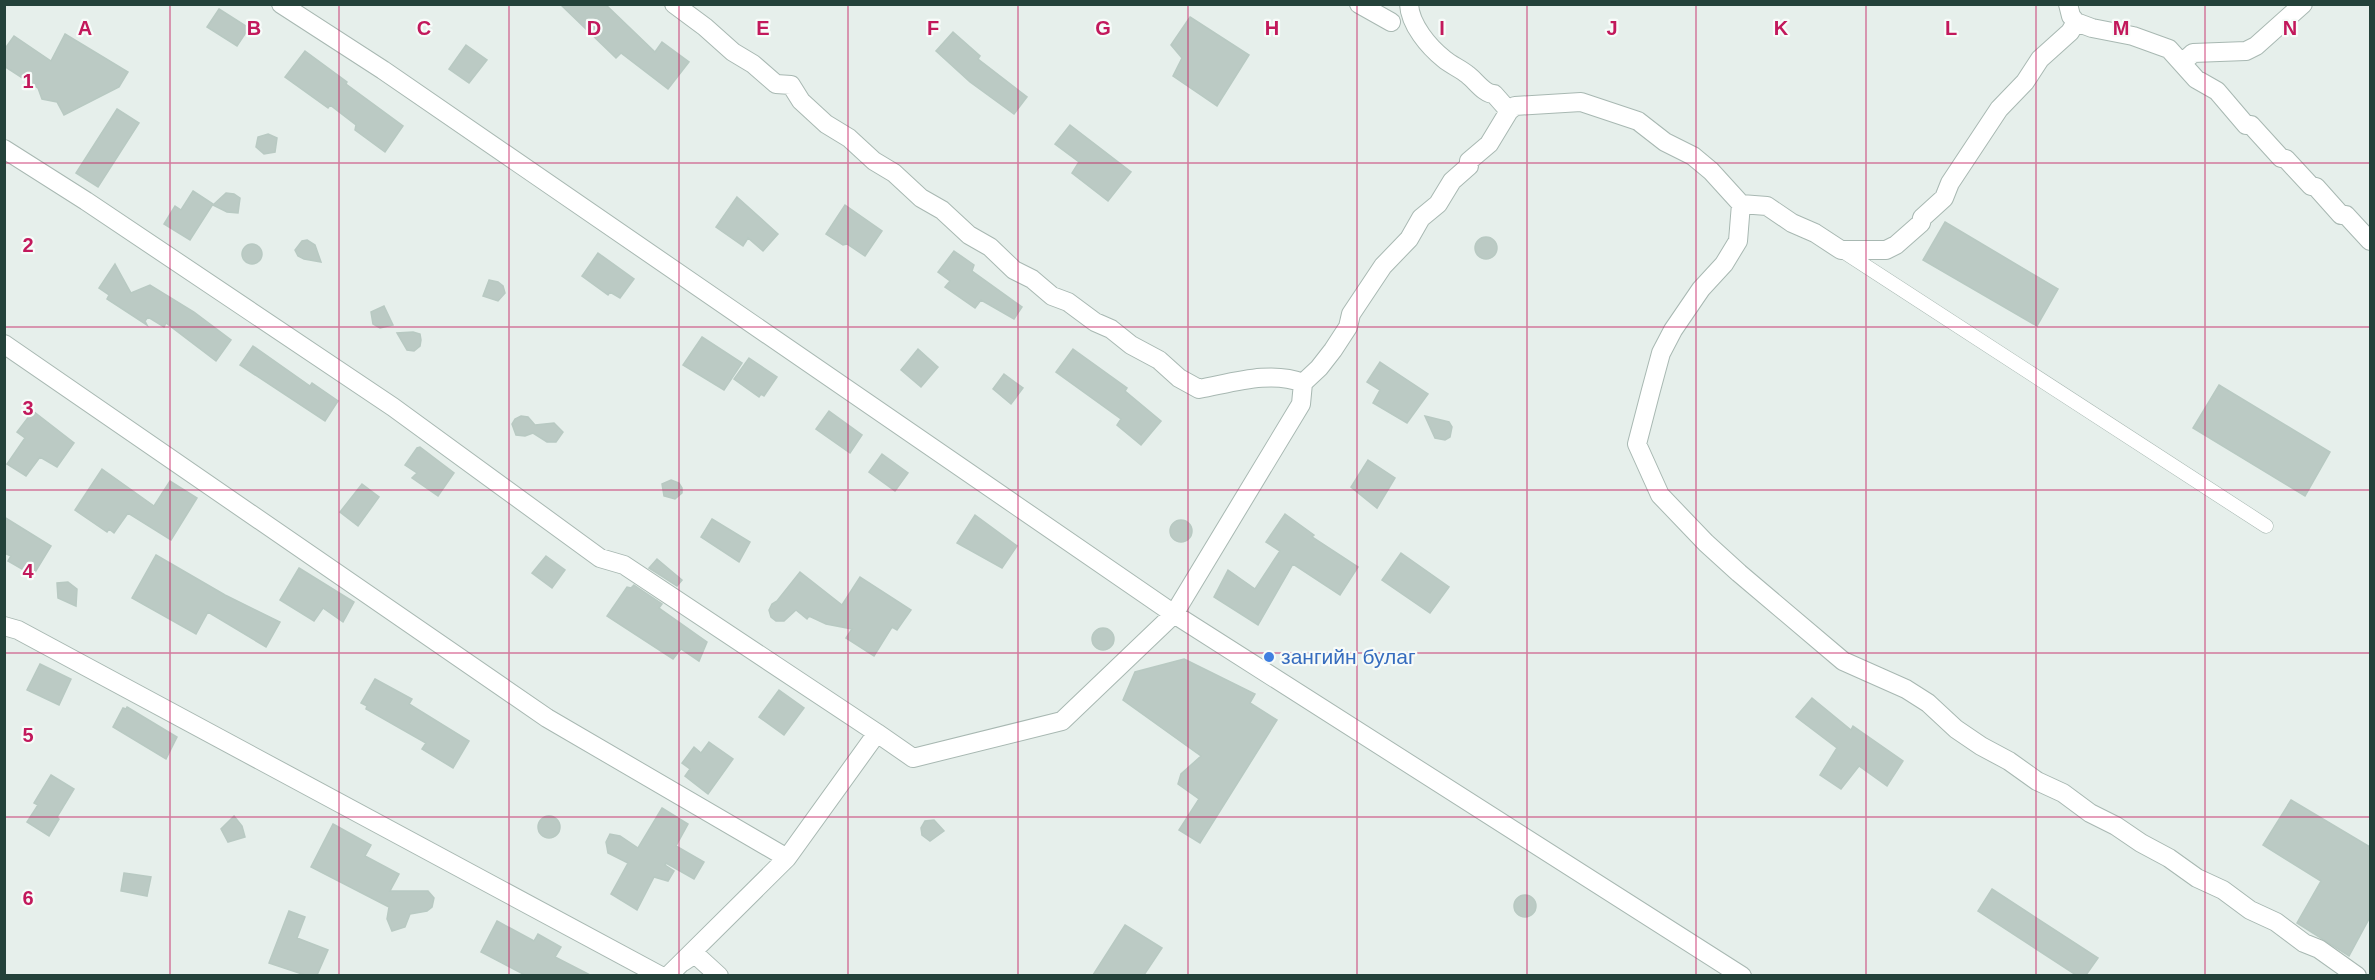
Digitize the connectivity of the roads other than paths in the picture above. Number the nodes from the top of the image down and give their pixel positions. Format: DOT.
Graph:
graph roads {
  1 [pos="281,4"];
  2 [pos="674,4"];
  3 [pos="1359,4"];
  4 [pos="1410,4"];
  5 [pos="2068,4"];
  6 [pos="2303,4"];
  7 [pos="1391,22"];
  8 [pos="2076,22"];
  9 [pos="2182,63"];
  10 [pos="1509,111"];
  11 [pos="4,149"];
  12 [pos="1740,204"];
  13 [pos="2370,241"];
  14 [pos="1841,250"];
  15 [pos="4,344"];
  16 [pos="1303,383"];
  17 [pos="2266,526"];
  18 [pos="1174,614"];
  19 [pos="4,626"];
  20 [pos="877,733"];
  21 [pos="787,858"];
  22 [pos="668,972"];
  23 [pos="719,975"];
  24 [pos="1743,975"];
  25 [pos="2357,975"];
  1 -- 18 [label="street"];
  2 -- 16 [label="street"];
  3 -- 7 [label="street"];
  4 -- 10 [label="street"];
  5 -- 8 [label="street"];
  6 -- 9 [label="street"];
  8 -- 9 [label="street"];
  8 -- 14 [label="street"];
  9 -- 13 [label="street"];
  10 -- 12 [label="street"];
  10 -- 16 [label="street"];
  11 -- 20 [label="street"];
  12 -- 14 [label="street"];
  12 -- 25 [label="street"];
  14 -- 17 [label="lane"];
  15 -- 21 [label="street"];
  16 -- 18 [label="street"];
  18 -- 20 [label="street"];
  18 -- 24 [label="street"];
  19 -- 22 [label="street"];
  20 -- 21 [label="street"];
  21 -- 22 [label="street"];
  22 -- 23 [label="street"];
}
